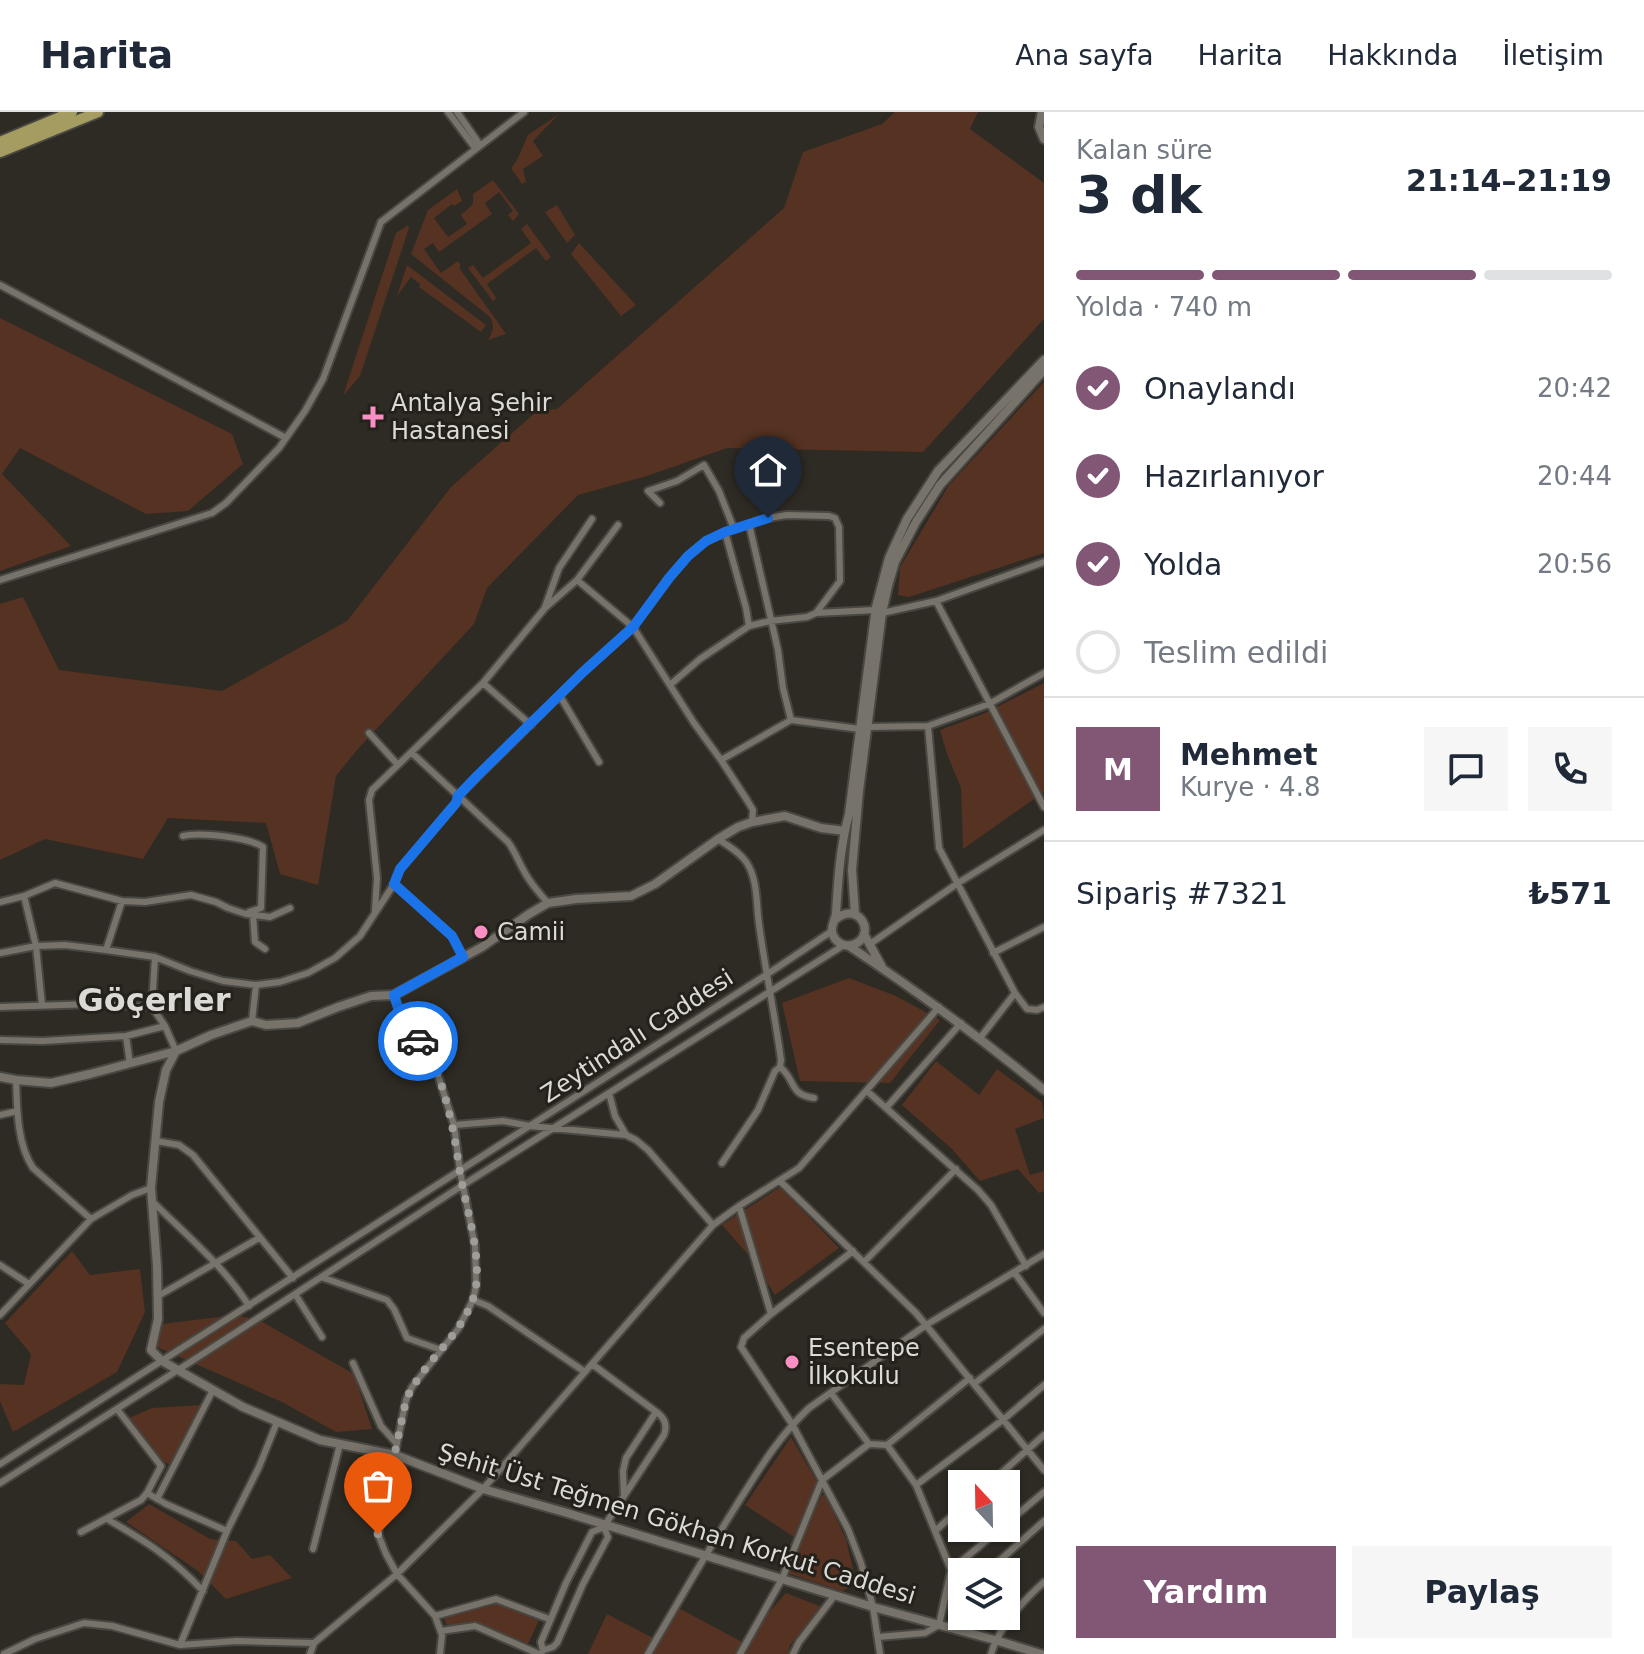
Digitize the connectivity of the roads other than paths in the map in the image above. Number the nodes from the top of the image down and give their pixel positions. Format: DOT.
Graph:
graph roads {
  1 [pos="72,112"];
  2 [pos="98,112"];
  3 [pos="448,112"];
  4 [pos="457,112"];
  5 [pos="524,112"];
  6 [pos="1042,112"];
  7 [pos="1044,139"];
  8 [pos="0,142"];
  9 [pos="477,147"];
  10 [pos="0,152"];
  11 [pos="0,285"];
  12 [pos="1044,360"];
  13 [pos="1042,377"];
  14 [pos="286,438"];
  15 [pos="660,503"];
  16 [pos="592,519"];
  17 [pos="749,524"];
  18 [pos="618,525"];
  19 [pos="734,529"];
  20 [pos="725,532"];
  21 [pos="1044,562"];
  22 [pos="0,580"];
  23 [pos="577,580"];
  24 [pos="936,601"];
  25 [pos="545,608"];
  26 [pos="879,612"];
  27 [pos="816,613"];
  28 [pos="770,621"];
  29 [pos="749,626"];
  30 [pos="633,627"];
  31 [pos="1044,673"];
  32 [pos="483,683"];
  33 [pos="671,684"];
  34 [pos="560,696"];
  35 [pos="989,704"];
  36 [pos="791,720"];
  37 [pos="531,725"];
  38 [pos="928,726"];
  39 [pos="864,728"];
  40 [pos="369,733"];
  41 [pos="412,753"];
  42 [pos="721,760"];
  43 [pos="599,762"];
  44 [pos="398,765"];
  45 [pos="458,796"];
  46 [pos="1044,807"];
  47 [pos="752,822"];
  48 [pos="1044,830"];
  49 [pos="845,831"];
  50 [pos="183,836"];
  51 [pos="718,839"];
  52 [pos="958,883"];
  53 [pos="394,884"];
  54 [pos="24,896"];
  55 [pos="122,901"];
  56 [pos="0,902"];
  57 [pos="548,903"];
  58 [pos="290,908"];
  59 [pos="249,914"];
  60 [pos="375,914"];
  61 [pos="855,914"];
  62 [pos="836,919"];
  63 [pos="1044,927"];
  64 [pos="832,931"];
  65 [pos="864,934"];
  66 [pos="870,944"];
  67 [pos="846,945"];
  68 [pos="36,946"];
  69 [pos="265,949"];
  70 [pos="106,950"];
  71 [pos="0,953"];
  72 [pos="993,953"];
  73 [pos="155,957"];
  74 [pos="463,957"];
  75 [pos="882,968"];
  76 [pos="766,975"];
  77 [pos="256,985"];
  78 [pos="769,993"];
  79 [pos="1015,993"];
  80 [pos="394,995"];
  81 [pos="42,1005"];
  82 [pos="0,1007"];
  83 [pos="152,1007"];
  84 [pos="939,1007"];
  85 [pos="1044,1007"];
  86 [pos="252,1021"];
  87 [pos="961,1023"];
  88 [pos="165,1026"];
  89 [pos="126,1036"];
  90 [pos="980,1038"];
  91 [pos="0,1040"];
  92 [pos="176,1051"];
  93 [pos="130,1064"];
  94 [pos="780,1067"];
  95 [pos="0,1077"];
  96 [pos="16,1080"];
  97 [pos="1044,1090"];
  98 [pos="867,1091"];
  99 [pos="609,1093"];
  100 [pos="814,1098"];
  101 [pos="886,1108"];
  102 [pos="17,1111"];
  103 [pos="0,1115"];
  104 [pos="454,1125"];
  105 [pos="530,1126"];
  106 [pos="554,1128"];
  107 [pos="626,1135"];
  108 [pos="156,1141"];
  109 [pos="722,1163"];
  110 [pos="956,1169"];
  111 [pos="460,1171"];
  112 [pos="780,1181"];
  113 [pos="463,1185"];
  114 [pos="151,1188"];
  115 [pos="152,1201"];
  116 [pos="739,1206"];
  117 [pos="91,1219"];
  118 [pos="713,1225"];
  119 [pos="259,1238"];
  120 [pos="853,1251"];
  121 [pos="1044,1254"];
  122 [pos="864,1262"];
  123 [pos="214,1263"];
  124 [pos="0,1265"];
  125 [pos="1026,1266"];
  126 [pos="1014,1272"];
  127 [pos="321,1277"];
  128 [pos="293,1278"];
  129 [pos="29,1284"];
  130 [pos="295,1294"];
  131 [pos="158,1296"];
  132 [pos="473,1300"];
  133 [pos="249,1306"];
  134 [pos="1044,1313"];
  135 [pos="771,1314"];
  136 [pos="0,1315"];
  137 [pos="926,1325"];
  138 [pos="1044,1329"];
  139 [pos="322,1337"];
  140 [pos="441,1350"];
  141 [pos="162,1361"];
  142 [pos="353,1363"];
  143 [pos="592,1364"];
  144 [pos="178,1370"];
  145 [pos="585,1372"];
  146 [pos="972,1381"];
  147 [pos="1044,1385"];
  148 [pos="213,1390"];
  149 [pos="831,1393"];
  150 [pos="117,1409"];
  151 [pos="656,1412"];
  152 [pos="1004,1419"];
  153 [pos="277,1422"];
  154 [pos="792,1424"];
  155 [pos="1044,1435"];
  156 [pos="340,1444"];
  157 [pos="397,1444"];
  158 [pos="869,1444"];
  159 [pos="887,1445"];
  160 [pos="1029,1450"];
  161 [pos="395,1455"];
  162 [pos="0,1464"];
  163 [pos="1044,1468"];
  164 [pos="1005,1470"];
  165 [pos="822,1480"];
  166 [pos="0,1483"];
  167 [pos="916,1485"];
  168 [pos="483,1489"];
  169 [pos="1044,1492"];
  170 [pos="147,1493"];
  171 [pos="624,1496"];
  172 [pos="157,1499"];
  173 [pos="1020,1512"];
  174 [pos="107,1519"];
  175 [pos="948,1519"];
  176 [pos="1044,1521"];
  177 [pos="605,1526"];
  178 [pos="227,1531"];
  179 [pos="935,1531"];
  180 [pos="81,1532"];
  181 [pos="984,1542"];
  182 [pos="313,1549"];
  183 [pos="705,1556"];
  184 [pos="965,1558"];
  185 [pos="1003,1558"];
  186 [pos="948,1563"];
  187 [pos="397,1574"];
  188 [pos="782,1579"];
  189 [pos="1044,1582"];
  190 [pos="948,1584"];
  191 [pos="203,1591"];
  192 [pos="835,1595"];
  193 [pos="873,1607"];
  194 [pos="435,1616"];
  195 [pos="549,1619"];
  196 [pos="939,1625"];
  197 [pos="968,1630"];
  198 [pos="441,1631"];
  199 [pos="967,1633"];
  200 [pos="878,1637"];
  201 [pos="995,1640"];
  202 [pos="314,1643"];
  203 [pos="180,1645"];
  204 [pos="541,1653"];
  205 [pos="4,1654"];
  206 [pos="310,1654"];
  207 [pos="440,1654"];
  208 [pos="648,1654"];
  209 [pos="740,1654"];
  210 [pos="793,1654"];
  211 [pos="880,1654"];
  212 [pos="991,1654"];
  213 [pos="1041,1654"];
  1 -- 8 [label="main road"];
  2 -- 10 [label="main road"];
  3 -- 9 [label="street"];
  4 -- 9 [label="street"];
  5 -- 9 [label="street"];
  6 -- 7 [label="street"];
  9 -- 14 [label="street"];
  11 -- 14 [label="street"];
  12 -- 26 [label="street"];
  13 -- 26 [label="street"];
  14 -- 22 [label="street"];
  15 -- 19 [label="street"];
  16 -- 25 [label="street"];
  17 -- 19 [label="street"];
  17 -- 27 [label="street"];
  17 -- 28 [label="street"];
  18 -- 23 [label="street"];
  19 -- 20 [label="street"];
  20 -- 29 [label="street"];
  20 -- 30 [label="street"];
  21 -- 24 [label="street"];
  23 -- 25 [label="street"];
  23 -- 30 [label="street"];
  24 -- 26 [label="street"];
  24 -- 35 [label="street"];
  25 -- 32 [label="street"];
  26 -- 27 [label="street"];
  26 -- 39 [label="street"];
  27 -- 28 [label="street"];
  28 -- 29 [label="street"];
  28 -- 36 [label="street"];
  29 -- 33 [label="street"];
  30 -- 33 [label="street"];
  30 -- 34 [label="street"];
  31 -- 35 [label="street"];
  32 -- 37 [label="street"];
  32 -- 41 [label="street"];
  33 -- 42 [label="street"];
  34 -- 37 [label="street"];
  34 -- 43 [label="street"];
  35 -- 38 [label="street"];
  35 -- 46 [label="street"];
  36 -- 39 [label="street"];
  36 -- 42 [label="street"];
  37 -- 45 [label="street"];
  38 -- 39 [label="street"];
  38 -- 52 [label="street"];
  39 -- 49 [label="street"];
  39 -- 61 [label="street"];
  40 -- 44 [label="street"];
  41 -- 44 [label="street"];
  41 -- 45 [label="street"];
  42 -- 47 [label="street"];
  44 -- 60 [label="street"];
  45 -- 53 [label="street"];
  45 -- 57 [label="street"];
  47 -- 49 [label="street"];
  47 -- 51 [label="street"];
  48 -- 52 [label="street"];
  49 -- 62 [label="street"];
  50 -- 59 [label="street"];
  51 -- 57 [label="street"];
  51 -- 76 [label="street"];
  52 -- 66 [label="street"];
  52 -- 72 [label="street"];
  53 -- 60 [label="street"];
  53 -- 74 [label="street"];
  54 -- 55 [label="street"];
  54 -- 56 [label="street"];
  54 -- 68 [label="street"];
  55 -- 59 [label="street"];
  55 -- 70 [label="street"];
  57 -- 74 [label="street"];
  58 -- 59 [label="street"];
  59 -- 69 [label="street"];
  60 -- 77 [label="street"];
  61 -- 62 [label="street"];
  61 -- 65 [label="street"];
  62 -- 64 [label="street"];
  63 -- 72 [label="street"];
  64 -- 67 [label="street"];
  64 -- 76 [label="street, Zeytindalı Caddesi"];
  65 -- 66 [label="street"];
  65 -- 67 [label="street"];
  66 -- 75 [label="street"];
  67 -- 75 [label="street"];
  67 -- 78 [label="street"];
  68 -- 70 [label="street"];
  68 -- 71 [label="street"];
  68 -- 81 [label="street"];
  70 -- 73 [label="street"];
  72 -- 79 [label="street"];
  73 -- 77 [label="street"];
  73 -- 83 [label="street"];
  74 -- 80 [label="street"];
  75 -- 84 [label="street"];
  76 -- 78 [label="street"];
  76 -- 105 [label="street, Zeytindalı Caddesi"];
  77 -- 86 [label="street"];
  78 -- 94 [label="street"];
  78 -- 99 [label="street"];
  79 -- 85 [label="street"];
  79 -- 90 [label="street"];
  80 -- 86 [label="street"];
  80 -- 104 [label="street"];
  81 -- 82 [label="street"];
  81 -- 83 [label="street"];
  83 -- 88 [label="street"];
  84 -- 87 [label="street"];
  84 -- 98 [label="street"];
  86 -- 92 [label="street"];
  87 -- 90 [label="street"];
  87 -- 101 [label="street"];
  88 -- 89 [label="street"];
  88 -- 92 [label="street"];
  89 -- 91 [label="street"];
  89 -- 93 [label="street"];
  90 -- 97 [label="street"];
  92 -- 93 [label="street"];
  92 -- 108 [label="street"];
  93 -- 96 [label="street"];
  94 -- 100 [label="street"];
  94 -- 109 [label="street"];
  95 -- 96 [label="street"];
  96 -- 102 [label="street"];
  98 -- 101 [label="street"];
  98 -- 112 [label="street"];
  99 -- 106 [label="street"];
  99 -- 107 [label="street"];
  101 -- 110 [label="street"];
  102 -- 103 [label="street"];
  102 -- 117 [label="street"];
  104 -- 105 [label="street"];
  104 -- 111 [label="street"];
  105 -- 106 [label="street"];
  105 -- 111 [label="street, Zeytindalı Caddesi"];
  106 -- 107 [label="street"];
  106 -- 113 [label="street"];
  107 -- 118 [label="street"];
  108 -- 114 [label="street"];
  108 -- 119 [label="street"];
  110 -- 122 [label="street"];
  110 -- 125 [label="street"];
  111 -- 113 [label="street"];
  111 -- 128 [label="street, Zeytindalı Caddesi"];
  112 -- 116 [label="street"];
  112 -- 120 [label="street"];
  113 -- 127 [label="street"];
  113 -- 132 [label="street"];
  114 -- 115 [label="street"];
  114 -- 117 [label="street"];
  115 -- 123 [label="street"];
  115 -- 131 [label="street"];
  116 -- 118 [label="street"];
  116 -- 135 [label="street"];
  117 -- 129 [label="street"];
  118 -- 143 [label="street"];
  119 -- 123 [label="street"];
  119 -- 128 [label="street"];
  120 -- 122 [label="street"];
  120 -- 135 [label="street"];
  121 -- 125 [label="street"];
  122 -- 137 [label="street"];
  123 -- 131 [label="street"];
  123 -- 133 [label="street"];
  124 -- 129 [label="street"];
  125 -- 126 [label="street"];
  126 -- 134 [label="street"];
  126 -- 137 [label="street"];
  127 -- 130 [label="street"];
  127 -- 140 [label="street"];
  128 -- 133 [label="street, Zeytindalı Caddesi"];
  129 -- 136 [label="street"];
  130 -- 139 [label="street"];
  130 -- 144 [label="street"];
  131 -- 141 [label="street"];
  132 -- 140 [label="street"];
  132 -- 145 [label="street"];
  133 -- 141 [label="street, Zeytindalı Caddesi"];
  135 -- 154 [label="street"];
  137 -- 146 [label="street"];
  137 -- 149 [label="street"];
  138 -- 146 [label="street"];
  140 -- 157 [label="street"];
  141 -- 144 [label="street, Şehit Üst Teğmen Gökhan Korkut Caddesi"];
  141 -- 162 [label="street, Zeytindalı Caddesi"];
  142 -- 157 [label="street"];
  143 -- 145 [label="street"];
  143 -- 151 [label="street"];
  144 -- 148 [label="street, Şehit Üst Teğmen Gökhan Korkut Caddesi"];
  144 -- 150 [label="street"];
  145 -- 168 [label="street"];
  146 -- 152 [label="street"];
  146 -- 159 [label="street"];
  147 -- 152 [label="street"];
  148 -- 153 [label="street, Şehit Üst Teğmen Gökhan Korkut Caddesi"];
  148 -- 172 [label="street"];
  149 -- 154 [label="street"];
  149 -- 158 [label="street"];
  150 -- 166 [label="street"];
  150 -- 170 [label="street"];
  151 -- 171 [label="street"];
  151 -- 171 [label="street"];
  152 -- 160 [label="street"];
  152 -- 167 [label="street"];
  153 -- 156 [label="street, Şehit Üst Teğmen Gökhan Korkut Caddesi"];
  153 -- 178 [label="street"];
  154 -- 165 [label="street"];
  154 -- 183 [label="street"];
  155 -- 160 [label="street"];
  156 -- 161 [label="street, Şehit Üst Teğmen Gökhan Korkut Caddesi"];
  156 -- 182 [label="street"];
  157 -- 161 [label="street"];
  158 -- 159 [label="street"];
  158 -- 165 [label="street"];
  159 -- 167 [label="street"];
  160 -- 163 [label="street"];
  160 -- 164 [label="street"];
  161 -- 168 [label="street, Şehit Üst Teğmen Gökhan Korkut Caddesi"];
  161 -- 187 [label="street"];
  165 -- 188 [label="street"];
  165 -- 193 [label="street"];
  167 -- 179 [label="street"];
  168 -- 177 [label="street, Şehit Üst Teğmen Gökhan Korkut Caddesi"];
  168 -- 187 [label="street"];
  169 -- 173 [label="street"];
  170 -- 172 [label="street"];
  170 -- 174 [label="street"];
  171 -- 177 [label="street"];
  172 -- 178 [label="street"];
  174 -- 180 [label="street"];
  174 -- 191 [label="street"];
  175 -- 179 [label="street"];
  176 -- 185 [label="street"];
  177 -- 183 [label="street, Şehit Üst Teğmen Gökhan Korkut Caddesi"];
  177 -- 195 [label="street"];
  177 -- 204 [label="street"];
  178 -- 191 [label="street"];
  179 -- 186 [label="street"];
  181 -- 184 [label="street"];
  183 -- 188 [label="street, Şehit Üst Teğmen Gökhan Korkut Caddesi"];
  183 -- 208 [label="street"];
  187 -- 194 [label="street"];
  187 -- 202 [label="street"];
  188 -- 192 [label="street, Şehit Üst Teğmen Gökhan Korkut Caddesi"];
  188 -- 209 [label="street"];
  189 -- 201 [label="street"];
  190 -- 196 [label="street"];
  191 -- 203 [label="street"];
  192 -- 193 [label="street, Şehit Üst Teğmen Gökhan Korkut Caddesi"];
  192 -- 210 [label="street"];
  193 -- 196 [label="street, Şehit Üst Teğmen Gökhan Korkut Caddesi"];
  193 -- 200 [label="street"];
  194 -- 195 [label="street"];
  194 -- 198 [label="street"];
  195 -- 204 [label="street"];
  196 -- 199 [label="street, Şehit Üst Teğmen Gökhan Korkut Caddesi"];
  196 -- 200 [label="street"];
  197 -- 199 [label="street"];
  198 -- 204 [label="street"];
  198 -- 207 [label="street"];
  199 -- 201 [label="street, Şehit Üst Teğmen Gökhan Korkut Caddesi"];
  200 -- 211 [label="street"];
  201 -- 212 [label="street"];
  201 -- 213 [label="street, Şehit Üst Teğmen Gökhan Korkut Caddesi"];
  202 -- 203 [label="street"];
  202 -- 206 [label="street"];
  203 -- 205 [label="street"];
}
